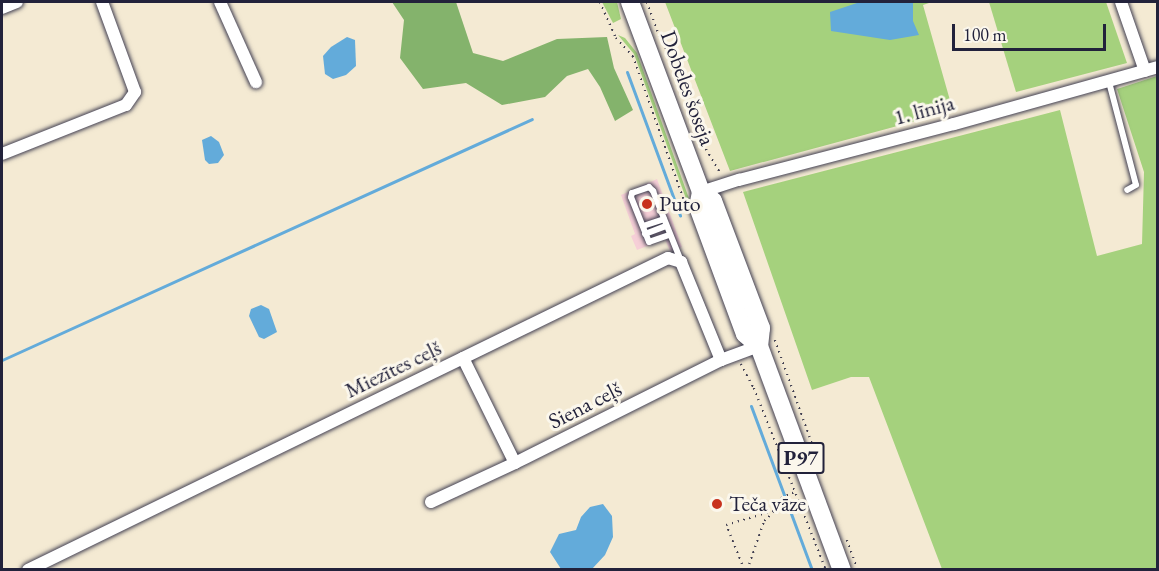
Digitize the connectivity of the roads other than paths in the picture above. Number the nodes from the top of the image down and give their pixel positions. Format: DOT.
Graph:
graph roads {
  1 [pos="17,2"];
  2 [pos="102,2"];
  3 [pos="220,2"];
  4 [pos="630,2"];
  5 [pos="1121,2"];
  6 [pos="2,8"];
  7 [pos="1158,67"];
  8 [pos="1145,71"];
  9 [pos="256,82"];
  10 [pos="1109,82"];
  11 [pos="2,154"];
  12 [pos="1127,190"];
  13 [pos="701,192"];
  14 [pos="661,215"];
  15 [pos="643,221"];
  16 [pos="666,226"];
  17 [pos="645,234"];
  18 [pos="669,235"];
  19 [pos="681,262"];
  20 [pos="759,346"];
  21 [pos="462,358"];
  22 [pos="721,360"];
  23 [pos="515,463"];
  24 [pos="431,502"];
  25 [pos="28,570"];
  26 [pos="842,570"];
  1 -- 6 [label="street"];
  2 -- 11 [label="street"];
  3 -- 9 [label="street"];
  4 -- 13 [label="main road, Dobeles šoseja / P97"];
  5 -- 8 [label="street"];
  7 -- 8 [label="street, 1. līnija"];
  8 -- 10 [label="street, 1. līnija"];
  10 -- 12 [label="lane"];
  10 -- 13 [label="street, 1. līnija"];
  13 -- 20 [label="main road, Dobeles šoseja / P97"];
  14 -- 15 [label="lane"];
  14 -- 15 [label="lane"];
  14 -- 16 [label="lane"];
  15 -- 17 [label="lane"];
  16 -- 17 [label="lane"];
  16 -- 18 [label="lane"];
  17 -- 18 [label="lane"];
  18 -- 19 [label="lane"];
  19 -- 21 [label="street, Miezītes ceļš"];
  19 -- 22 [label="street"];
  20 -- 22 [label="street, Siena ceļš"];
  20 -- 26 [label="main road, Dobeles šoseja / P97"];
  21 -- 23 [label="street"];
  21 -- 25 [label="street, Miezītes ceļš"];
  22 -- 23 [label="street, Siena ceļš"];
  23 -- 24 [label="street, Siena ceļš"];
}
